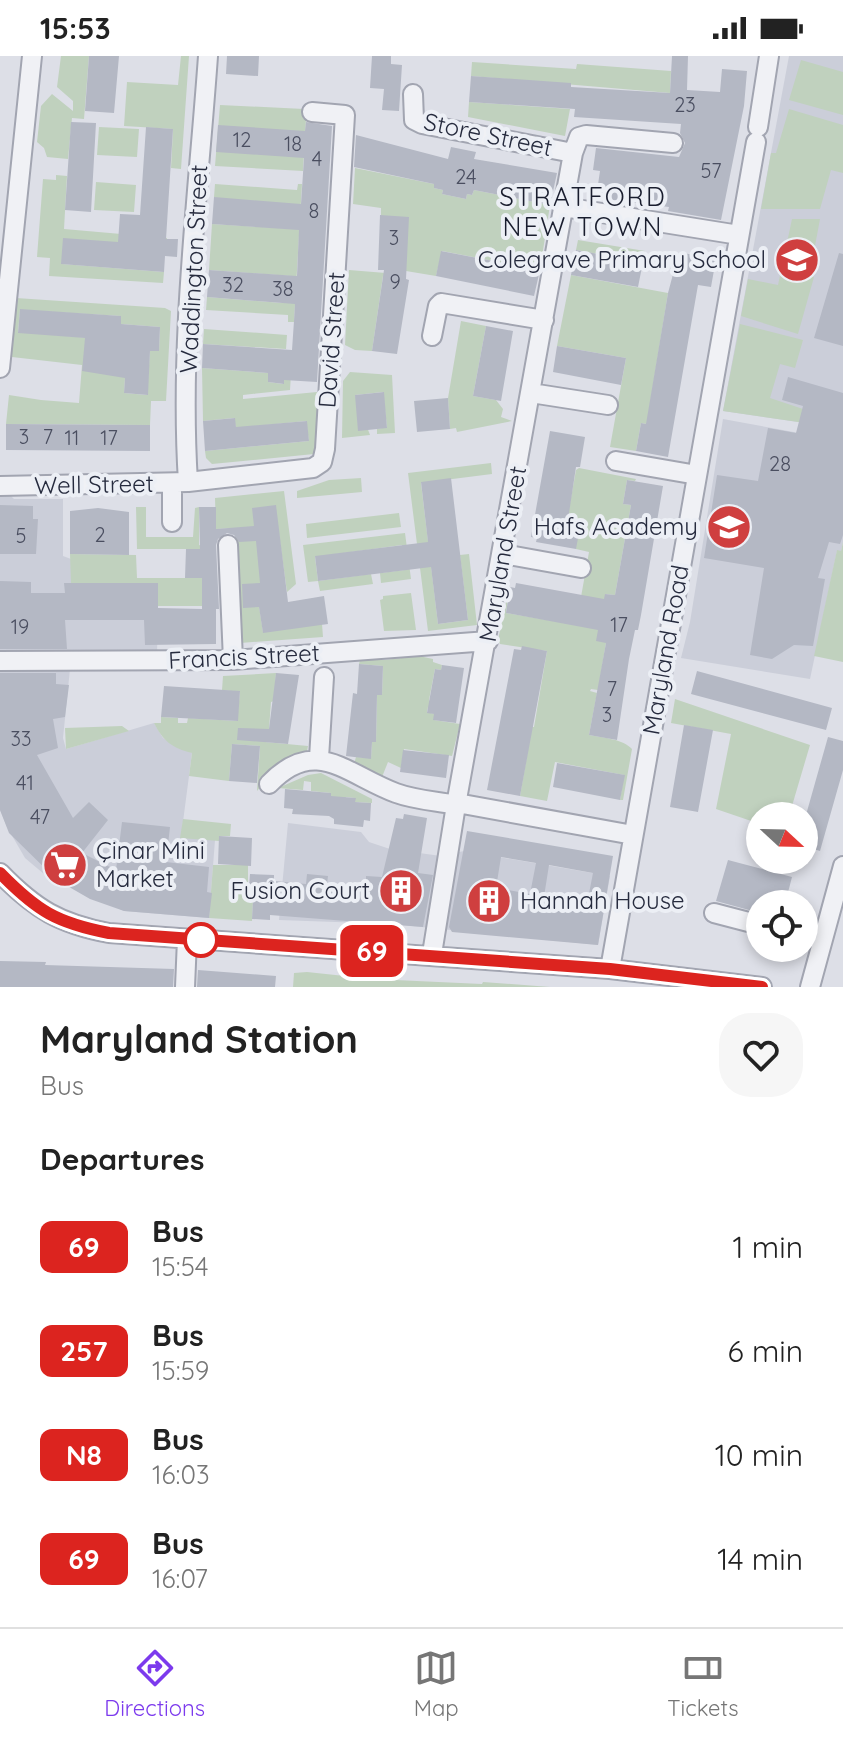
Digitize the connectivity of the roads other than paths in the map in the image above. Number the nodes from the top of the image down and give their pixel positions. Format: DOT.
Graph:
graph roads {
  1 [pos="32,56"];
  2 [pos="208,56"];
  3 [pos="769,56"];
  4 [pos="413,94"];
  5 [pos="312,112"];
  6 [pos="673,143"];
  7 [pos="573,153"];
  8 [pos="564,207"];
  9 [pos="739,235"];
  10 [pos="544,320"];
  11 [pos="432,336"];
  12 [pos="0,368"];
  13 [pos="531,393"];
  14 [pos="608,405"];
  15 [pos="616,461"];
  16 [pos="697,475"];
  17 [pos="180,483"];
  18 [pos="0,486"];
  19 [pos="172,522"];
  20 [pos="228,545"];
  21 [pos="503,554"];
  22 [pos="581,568"];
  23 [pos="488,641"];
  24 [pos="233,660"];
  25 [pos="0,661"];
  26 [pos="324,677"];
  27 [pos="319,758"];
  28 [pos="269,784"];
  29 [pos="456,804"];
  30 [pos="633,835"];
  31 [pos="843,866"];
  32 [pos="0,873"];
  33 [pos="714,913"];
  34 [pos="746,921"];
  35 [pos="818,931"];
  36 [pos="187,939"];
  37 [pos="432,954"];
  38 [pos="811,962"];
  39 [pos="610,969"];
  40 [pos="185,987"];
  41 [pos="762,987"];
  42 [pos="810,987"];
  1 -- 12 [label="street"];
  2 -- 17 [label="street, Waddington Street"];
  3 -- 9 [label="street, Maryland Road"];
  4 -- 7 [label="street, Store Street"];
  5 -- 17 [label="street, David Street"];
  6 -- 7 [label="street, Store Street"];
  7 -- 8 [label="street, Maryland Street"];
  8 -- 9 [label="street"];
  8 -- 10 [label="street, Maryland Street"];
  9 -- 16 [label="street, Maryland Road"];
  10 -- 11 [label="street"];
  10 -- 13 [label="street, Maryland Street"];
  13 -- 14 [label="street"];
  13 -- 21 [label="street, Maryland Street"];
  15 -- 16 [label="street"];
  16 -- 30 [label="street, Maryland Road"];
  17 -- 18 [label="street, Well Street"];
  17 -- 19 [label="street, Waddington Street"];
  20 -- 24 [label="street"];
  21 -- 22 [label="street"];
  21 -- 23 [label="street, Maryland Street"];
  23 -- 24 [label="street, Francis Street"];
  23 -- 29 [label="street, Maryland Street"];
  24 -- 25 [label="street, Francis Street"];
  26 -- 27 [label="street"];
  27 -- 28 [label="street"];
  27 -- 29 [label="street"];
  29 -- 30 [label="street"];
  29 -- 37 [label="street, Maryland Street"];
  30 -- 39 [label="street, Maryland Road"];
  31 -- 35 [label="street"];
  32 -- 36 [label="street"];
  33 -- 34 [label="street"];
  36 -- 37 [label="street"];
  36 -- 40 [label="street"];
  37 -- 39 [label="street"];
  38 -- 42 [label="street"];
  39 -- 41 [label="street"];
}
